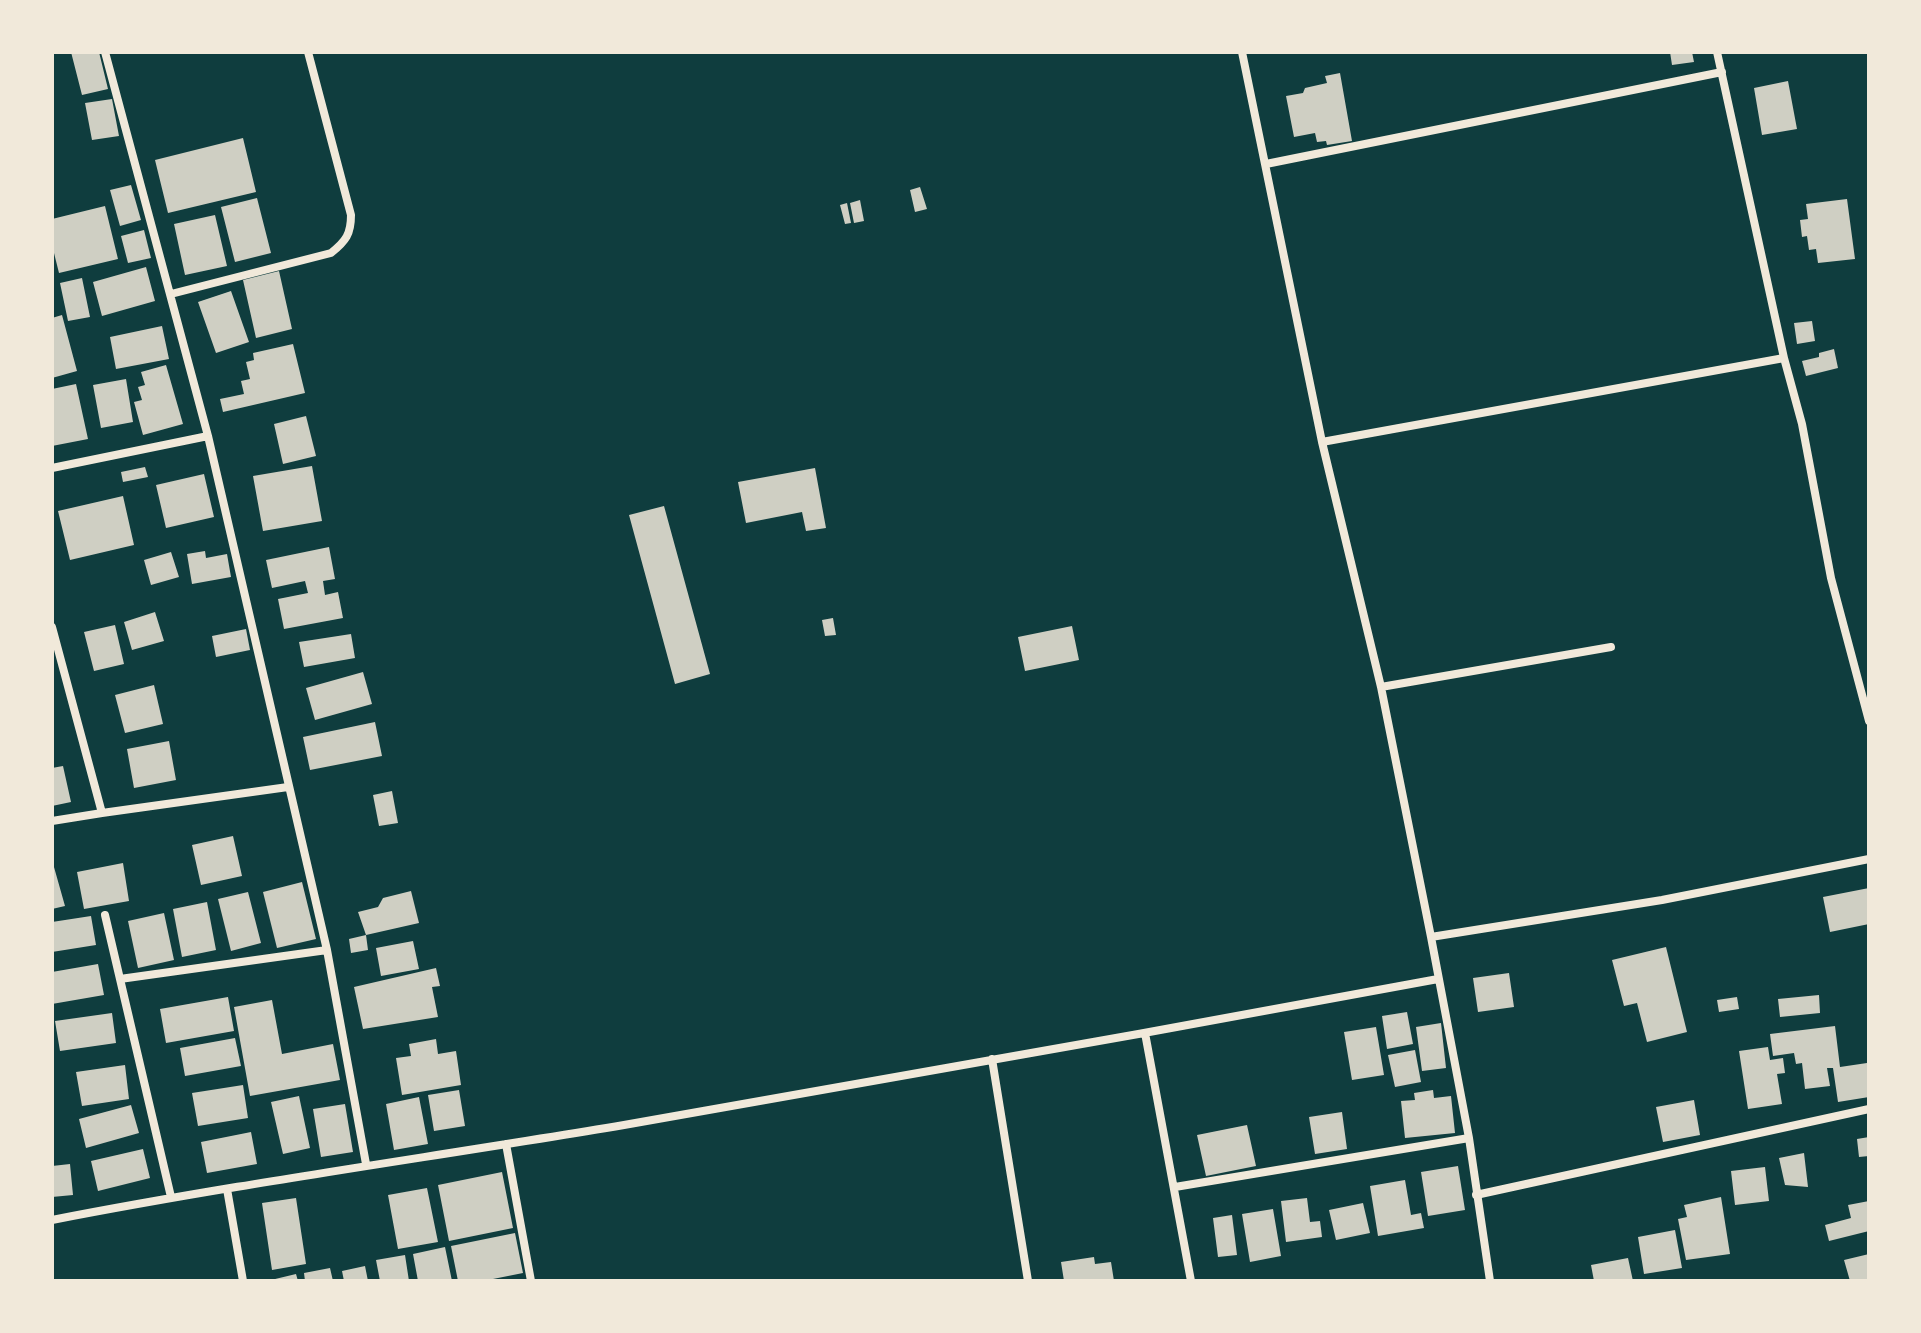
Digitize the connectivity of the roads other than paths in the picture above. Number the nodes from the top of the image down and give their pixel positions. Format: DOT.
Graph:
graph roads {
  1 [pos="105,52"];
  2 [pos="308,52"];
  3 [pos="1242,52"];
  4 [pos="1717,52"];
  5 [pos="1722,72"];
  6 [pos="1266,164"];
  7 [pos="171,294"];
  8 [pos="1784,358"];
  9 [pos="208,436"];
  10 [pos="1322,442"];
  11 [pos="52,468"];
  12 [pos="52,627"];
  13 [pos="1611,647"];
  14 [pos="1381,687"];
  15 [pos="1869,721"];
  16 [pos="288,787"];
  17 [pos="102,813"];
  18 [pos="52,821"];
  19 [pos="1869,859"];
  20 [pos="105,915"];
  21 [pos="1431,937"];
  22 [pos="327,950"];
  23 [pos="120,979"];
  24 [pos="1438,979"];
  25 [pos="1145,1033"];
  26 [pos="992,1059"];
  27 [pos="1869,1109"];
  28 [pos="1469,1138"];
  29 [pos="506,1144"];
  30 [pos="366,1164"];
  31 [pos="1175,1187"];
  32 [pos="227,1189"];
  33 [pos="1476,1195"];
  34 [pos="171,1197"];
  35 [pos="52,1220"];
  36 [pos="243,1281"];
  37 [pos="531,1281"];
  38 [pos="1028,1281"];
  39 [pos="1191,1281"];
  40 [pos="1490,1281"];
  1 -- 7 [label="street"];
  2 -- 7 [label="street"];
  3 -- 6 [label="street"];
  4 -- 5 [label="street"];
  5 -- 6 [label="street"];
  5 -- 8 [label="street"];
  6 -- 10 [label="street"];
  7 -- 9 [label="street"];
  8 -- 10 [label="street"];
  8 -- 15 [label="street"];
  9 -- 11 [label="street"];
  9 -- 16 [label="street"];
  10 -- 14 [label="street"];
  12 -- 17 [label="street"];
  13 -- 14 [label="street"];
  14 -- 21 [label="street"];
  16 -- 17 [label="street"];
  16 -- 22 [label="street"];
  17 -- 18 [label="street"];
  19 -- 21 [label="street"];
  20 -- 23 [label="street"];
  21 -- 24 [label="street"];
  22 -- 23 [label="street"];
  22 -- 30 [label="street"];
  23 -- 34 [label="street"];
  24 -- 25 [label="street"];
  24 -- 28 [label="street"];
  25 -- 26 [label="street"];
  25 -- 31 [label="street"];
  26 -- 29 [label="street"];
  26 -- 38 [label="street"];
  27 -- 33 [label="street"];
  28 -- 31 [label="street"];
  28 -- 33 [label="street"];
  29 -- 30 [label="street"];
  29 -- 37 [label="street"];
  30 -- 32 [label="street"];
  31 -- 39 [label="street"];
  32 -- 34 [label="street"];
  32 -- 36 [label="street"];
  33 -- 40 [label="street"];
  34 -- 35 [label="street"];
}
